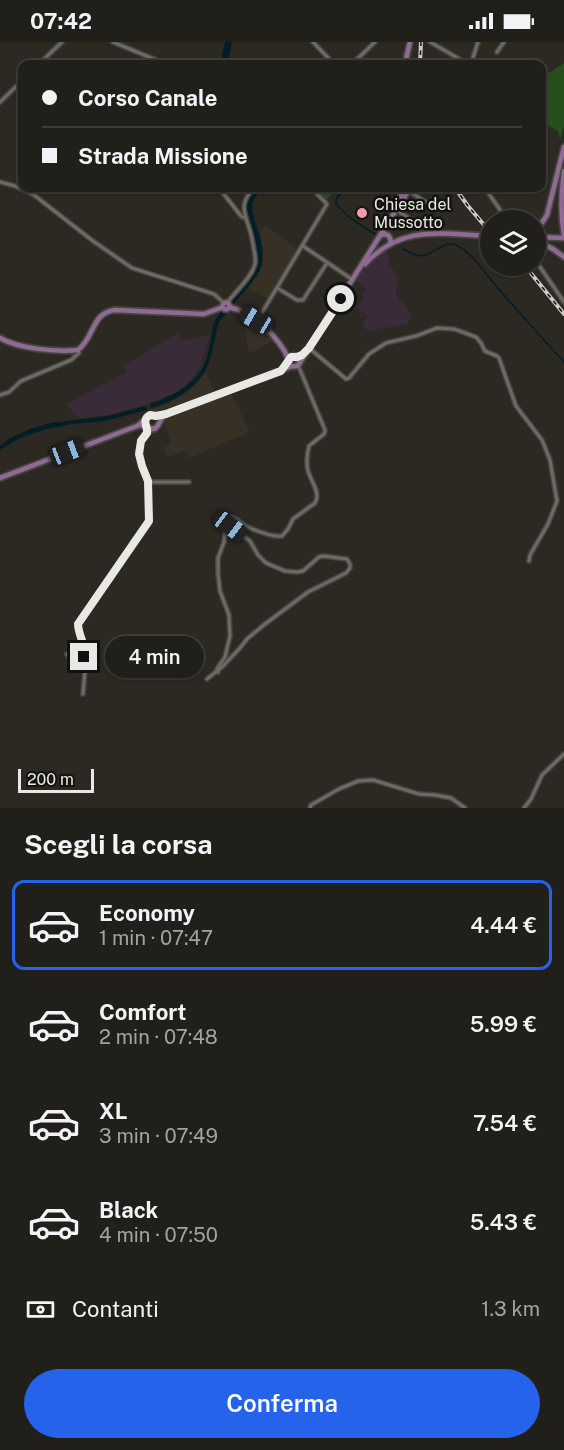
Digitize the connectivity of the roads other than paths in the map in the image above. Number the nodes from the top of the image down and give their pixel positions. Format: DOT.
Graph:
graph roads {
  1 [pos="62,42"];
  2 [pos="113,42"];
  3 [pos="314,42"];
  4 [pos="375,42"];
  5 [pos="410,42"];
  6 [pos="430,42"];
  7 [pos="478,42"];
  8 [pos="504,42"];
  9 [pos="497,52"];
  10 [pos="43,60"];
  11 [pos="156,60"];
  12 [pos="330,60"];
  13 [pos="356,60"];
  14 [pos="406,60"];
  15 [pos="462,60"];
  16 [pos="471,60"];
  17 [pos="18,85"];
  18 [pos="0,102"];
  19 [pos="564,147"];
  20 [pos="564,171"];
  21 [pos="0,182"];
  22 [pos="18,187"];
  23 [pos="28,192"];
  24 [pos="222,192"];
  25 [pos="250,192"];
  26 [pos="315,192"];
  27 [pos="405,192"];
  28 [pos="412,192"];
  29 [pos="488,192"];
  30 [pos="396,209"];
  31 [pos="437,210"];
  32 [pos="500,210"];
  33 [pos="546,216"];
  34 [pos="245,218"];
  35 [pos="387,225"];
  36 [pos="420,225"];
  37 [pos="389,236"];
  38 [pos="480,236"];
  39 [pos="380,237"];
  40 [pos="562,237"];
  41 [pos="401,238"];
  42 [pos="546,238"];
  43 [pos="387,245"];
  44 [pos="546,245"];
  45 [pos="303,246"];
  46 [pos="564,257"];
  47 [pos="327,263"];
  48 [pos="359,270"];
  49 [pos="546,276"];
  50 [pos="353,280"];
  51 [pos="277,288"];
  52 [pos="564,302"];
  53 [pos="226,305"];
  54 [pos="257,321"];
  55 [pos="0,338"];
  56 [pos="309,348"];
  57 [pos="78,350"];
  58 [pos="294,362"];
  59 [pos="0,395"];
  60 [pos="157,419"];
  61 [pos="148,425"];
  62 [pos="0,478"];
  63 [pos="148,481"];
  64 [pos="189,482"];
  65 [pos="226,524"];
  66 [pos="529,561"];
  67 [pos="218,672"];
  68 [pos="207,679"];
  69 [pos="83,694"];
  70 [pos="564,754"];
  71 [pos="310,808"];
  72 [pos="465,808"];
  73 [pos="524,808"];
  1 -- 10 [label="street"];
  2 -- 11 [label="street"];
  3 -- 12 [label="street"];
  4 -- 13 [label="street"];
  5 -- 14 [label="main road"];
  6 -- 15 [label="street"];
  7 -- 16 [label="street"];
  8 -- 9 [label="street"];
  17 -- 18 [label="street"];
  19 -- 33 [label="main road"];
  20 -- 40 [label="main road"];
  21 -- 22 [label="street"];
  23 -- 53 [label="street"];
  24 -- 34 [label="street"];
  25 -- 34 [label="street"];
  26 -- 45 [label="street"];
  27 -- 30 [label="main road"];
  28 -- 31 [label="street"];
  29 -- 32 [label="street"];
  30 -- 35 [label="main road"];
  30 -- 36 [label="street"];
  34 -- 53 [label="street"];
  35 -- 37 [label="main road"];
  35 -- 39 [label="main road"];
  37 -- 39 [label="main road"];
  37 -- 41 [label="main road"];
  37 -- 43 [label="main road"];
  38 -- 41 [label="main road"];
  39 -- 43 [label="main road"];
  39 -- 48 [label="main road"];
  40 -- 42 [label="main road"];
  41 -- 43 [label="main road"];
  43 -- 48 [label="main road"];
  44 -- 46 [label="main road"];
  45 -- 47 [label="street"];
  45 -- 51 [label="street"];
  47 -- 50 [label="street"];
  47 -- 51 [label="street"];
  48 -- 50 [label="main road"];
  49 -- 52 [label="street"];
  50 -- 56 [label="main road"];
  51 -- 54 [label="street"];
  53 -- 54 [label="main road"];
  53 -- 57 [label="main road"];
  54 -- 58 [label="main road"];
  55 -- 57 [label="main road"];
  56 -- 58 [label="main road"];
  56 -- 66 [label="street"];
  57 -- 59 [label="street"];
  58 -- 60 [label="main road"];
  58 -- 65 [label="street"];
  60 -- 61 [label="main road"];
  60 -- 61 [label="main road"];
  61 -- 62 [label="main road"];
  61 -- 63 [label="street"];
  63 -- 64 [label="street"];
  63 -- 69 [label="street"];
  65 -- 67 [label="street"];
  65 -- 67 [label="street"];
  67 -- 68 [label="street"];
  70 -- 73 [label="street"];
  71 -- 72 [label="street"];
}
